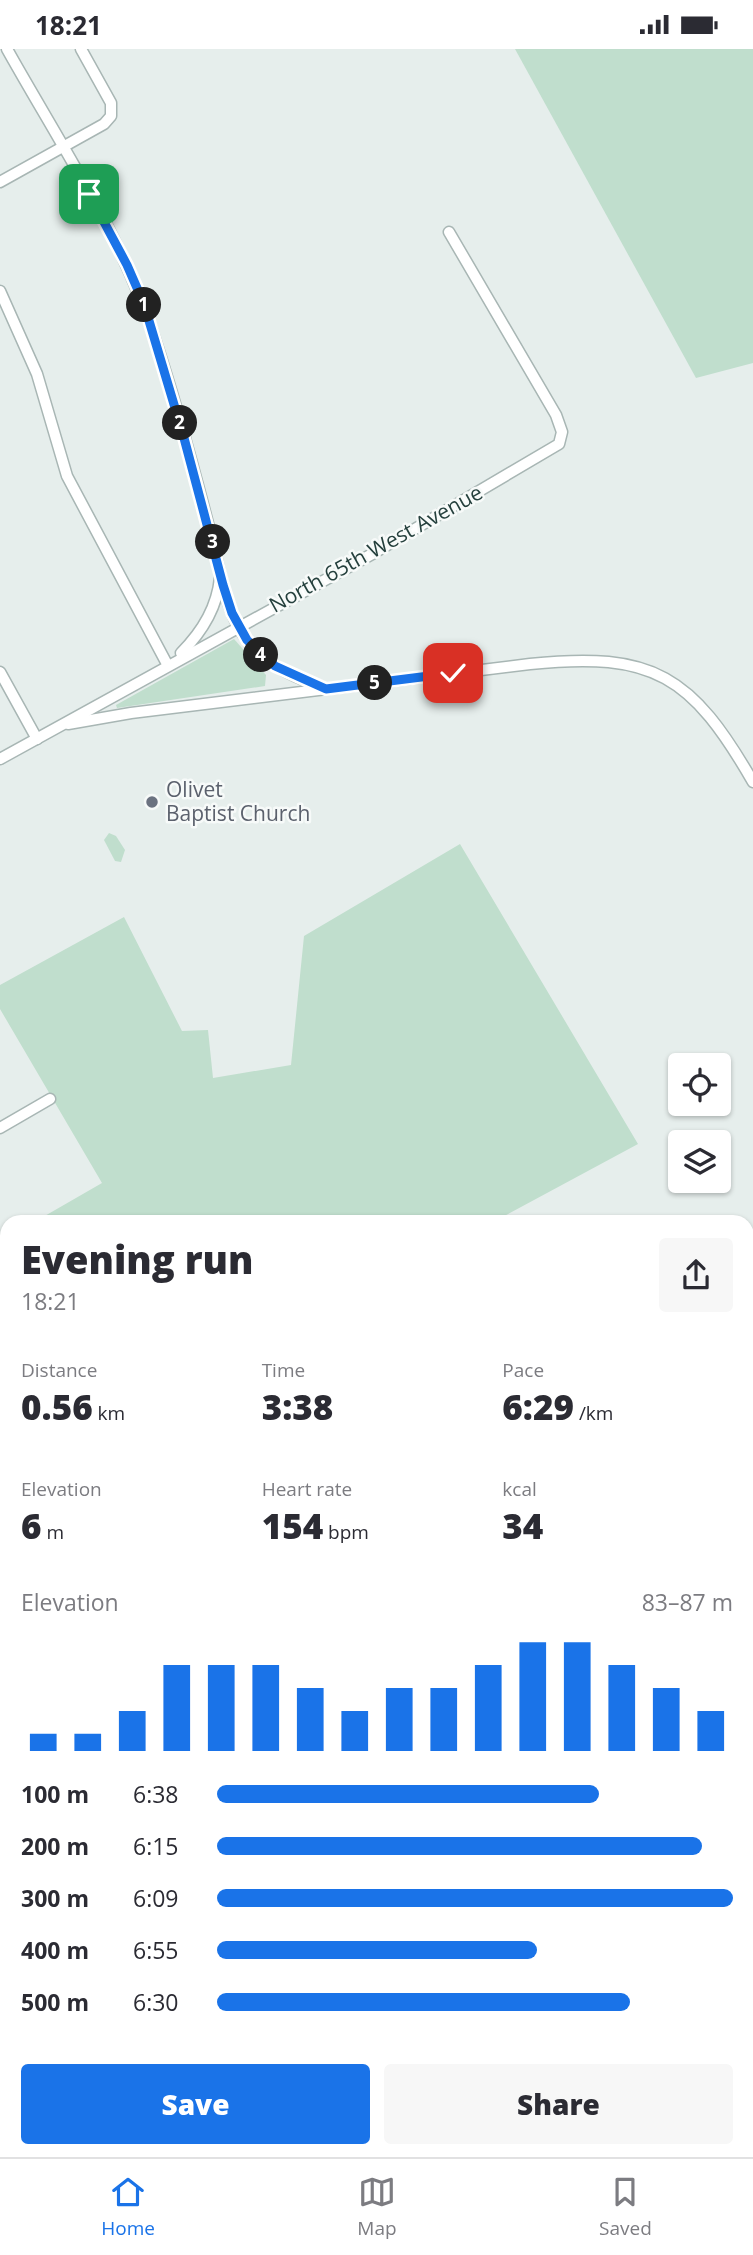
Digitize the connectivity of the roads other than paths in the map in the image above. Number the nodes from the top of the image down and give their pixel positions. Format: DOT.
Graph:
graph roads {
  1 [pos="7,49"];
  2 [pos="81,49"];
  3 [pos="62,147"];
  4 [pos="0,182"];
  5 [pos="449,232"];
  6 [pos="0,291"];
  7 [pos="220,574"];
  8 [pos="238,626"];
  9 [pos="167,664"];
  10 [pos="0,672"];
  11 [pos="326,689"];
  12 [pos="61,726"];
  13 [pos="37,739"];
  14 [pos="0,759"];
  15 [pos="753,782"];
  16 [pos="50,1099"];
  17 [pos="0,1128"];
  1 -- 3 [label="street"];
  2 -- 3 [label="street"];
  3 -- 4 [label="street"];
  3 -- 7 [label="street"];
  5 -- 8 [label="street, North 65th West Avenue"];
  6 -- 9 [label="street"];
  7 -- 8 [label="street"];
  7 -- 9 [label="street"];
  8 -- 9 [label="street, North 65th West Avenue"];
  8 -- 11 [label="street"];
  9 -- 12 [label="street, North 65th West Avenue"];
  10 -- 13 [label="street"];
  11 -- 12 [label="street"];
  11 -- 15 [label="street"];
  12 -- 13 [label="street, North 65th West Avenue"];
  13 -- 14 [label="street, North 65th West Avenue"];
  16 -- 17 [label="street"];
}
